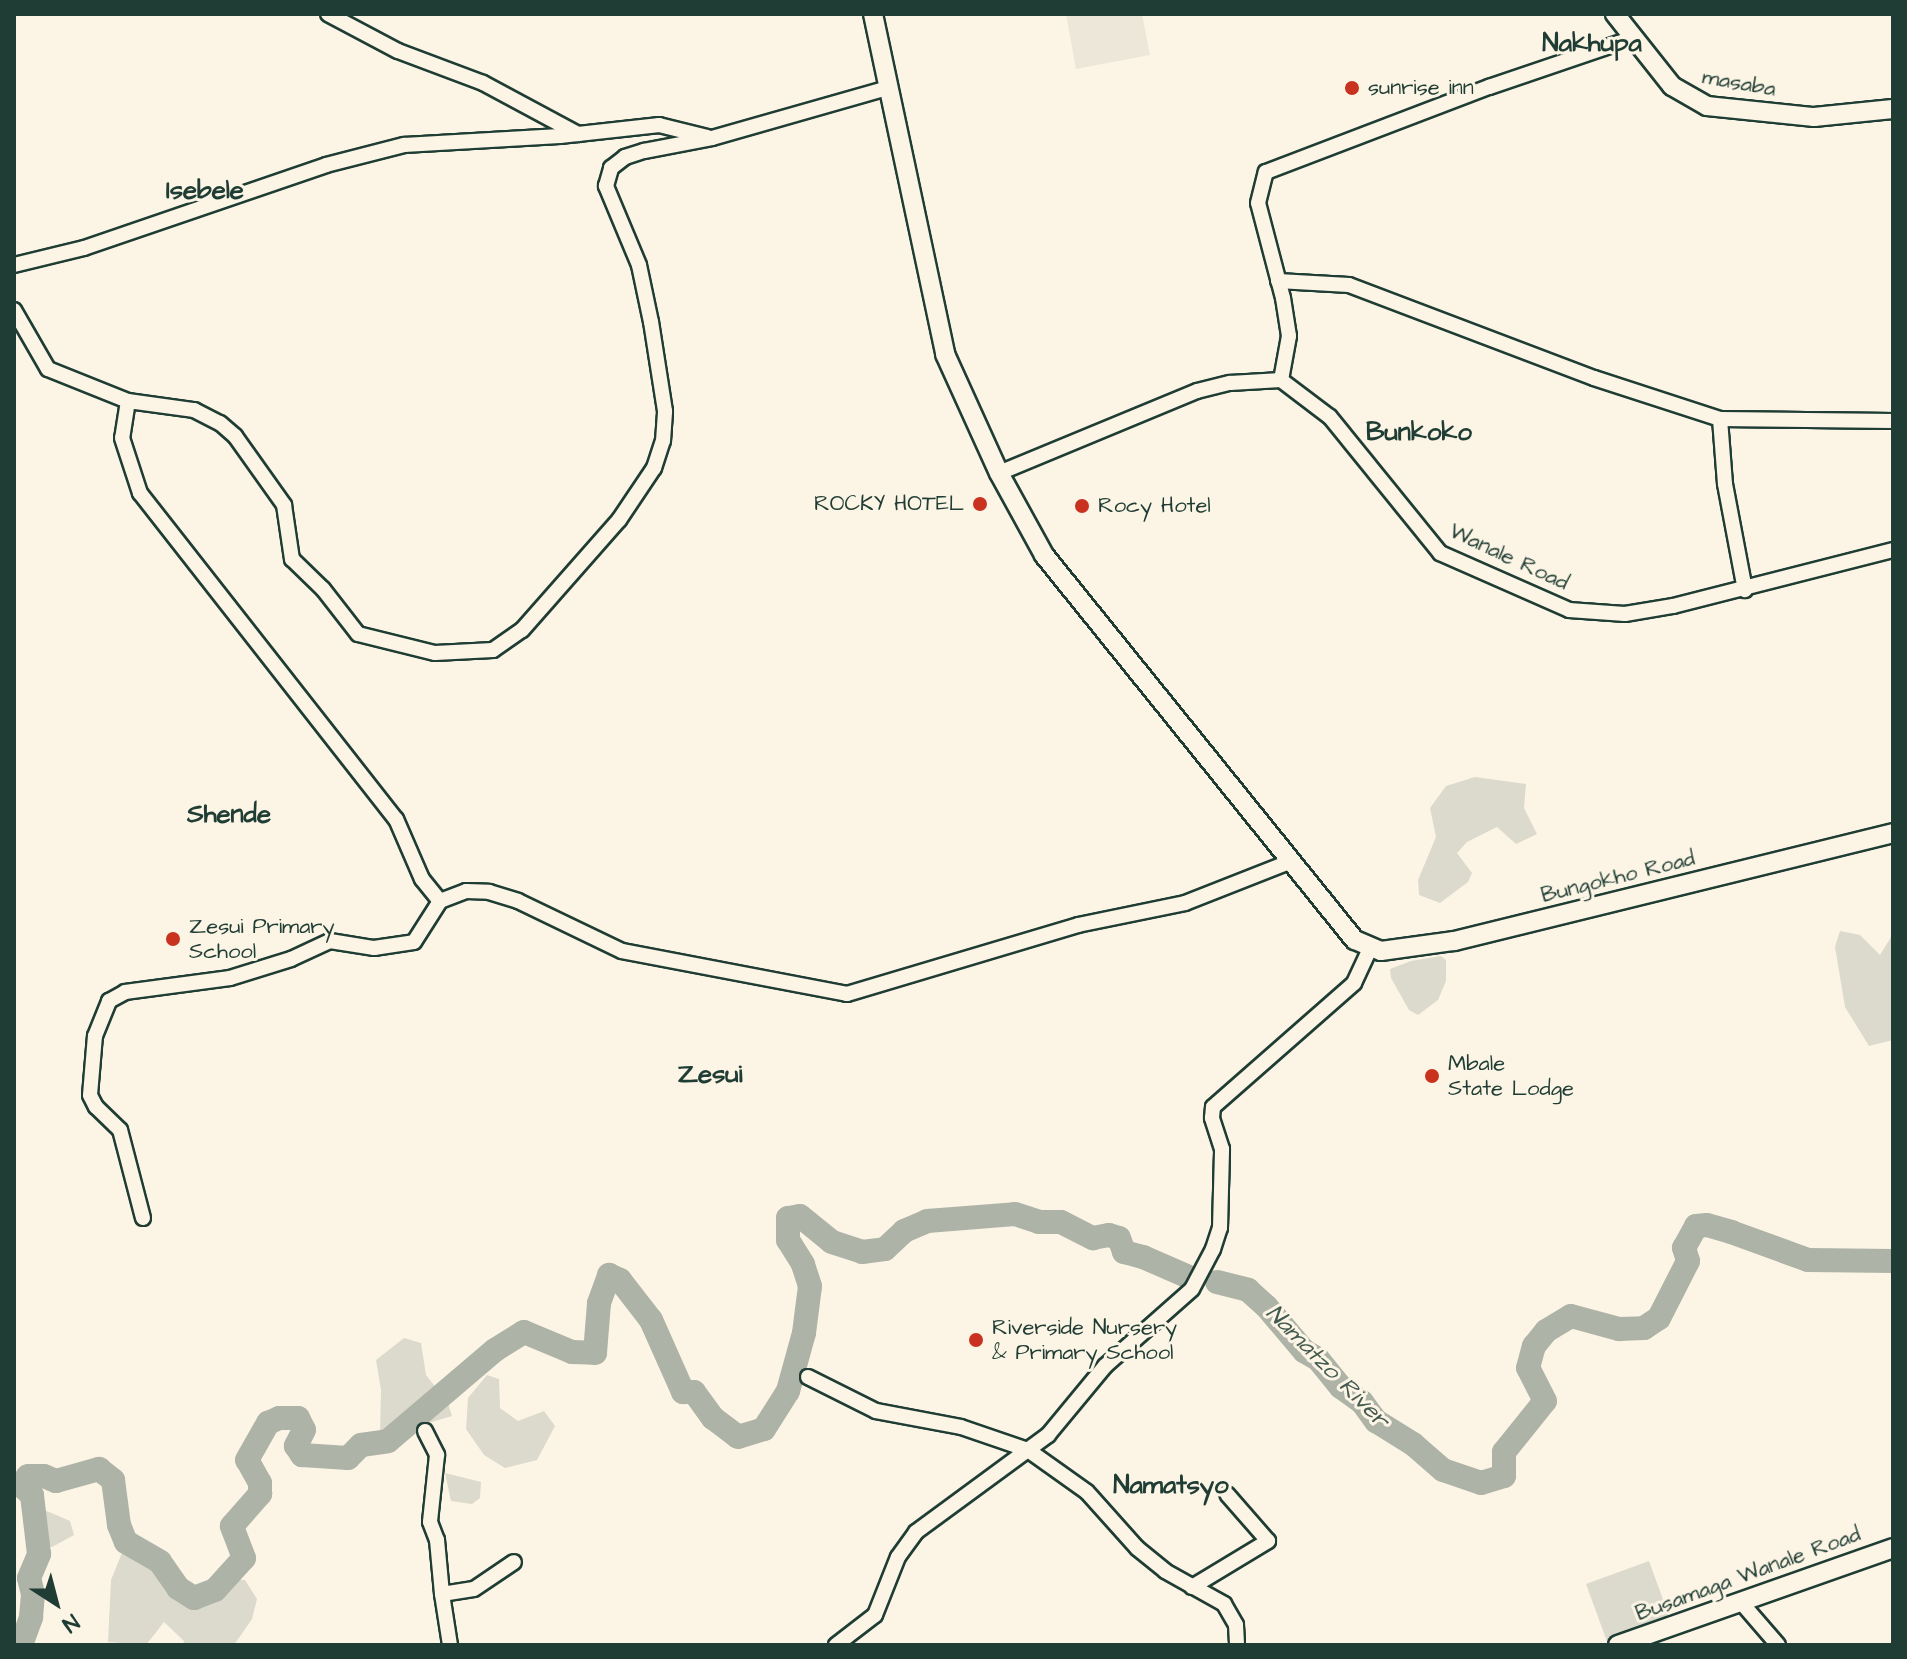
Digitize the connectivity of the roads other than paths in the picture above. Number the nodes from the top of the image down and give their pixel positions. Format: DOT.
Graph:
graph roads {
  1 [pos="328,14"];
  2 [pos="873,14"];
  3 [pos="1615,14"];
  4 [pos="1633,38"];
  5 [pos="888,88"];
  6 [pos="1893,109"];
  7 [pos="578,134"];
  8 [pos="712,138"];
  9 [pos="14,265"];
  10 [pos="1278,281"];
  11 [pos="14,310"];
  12 [pos="1281,380"];
  13 [pos="128,401"];
  14 [pos="1720,419"];
  15 [pos="1893,421"];
  16 [pos="999,473"];
  17 [pos="1893,550"];
  18 [pos="1745,590"];
  19 [pos="1893,833"];
  20 [pos="1289,862"];
  21 [pos="440,901"];
  22 [pos="1363,944"];
  23 [pos="143,1218"];
  24 [pos="808,1377"];
  25 [pos="425,1431"];
  26 [pos="1028,1450"];
  27 [pos="1227,1494"];
  28 [pos="1893,1548"];
  29 [pos="514,1562"];
  30 [pos="1192,1587"];
  31 [pos="442,1594"];
  32 [pos="1740,1601"];
  33 [pos="450,1645"];
  34 [pos="836,1645"];
  35 [pos="1237,1645"];
  36 [pos="1618,1645"];
  37 [pos="1778,1645"];
  1 -- 7 [label="street"];
  2 -- 5 [label="street"];
  3 -- 4 [label="street, masaba"];
  4 -- 6 [label="street, masaba"];
  4 -- 10 [label="street"];
  5 -- 8 [label="street"];
  5 -- 16 [label="street"];
  7 -- 8 [label="street"];
  7 -- 9 [label="street"];
  8 -- 13 [label="street"];
  10 -- 12 [label="street"];
  10 -- 14 [label="street"];
  11 -- 13 [label="street"];
  12 -- 16 [label="street"];
  12 -- 18 [label="street, Wanale Road"];
  13 -- 21 [label="street"];
  14 -- 15 [label="street"];
  14 -- 18 [label="street"];
  16 -- 20 [label="street"];
  17 -- 18 [label="street, Wanale Road"];
  19 -- 22 [label="street, Bungokho Road"];
  20 -- 21 [label="street"];
  20 -- 22 [label="street"];
  21 -- 23 [label="street"];
  22 -- 26 [label="street"];
  24 -- 26 [label="street"];
  25 -- 31 [label="street"];
  26 -- 30 [label="street"];
  26 -- 34 [label="street"];
  27 -- 30 [label="street"];
  28 -- 32 [label="street, Busamaga Wanale Road"];
  29 -- 31 [label="street"];
  30 -- 35 [label="street"];
  31 -- 33 [label="street"];
  32 -- 36 [label="street, Busamaga Wanale Road"];
  32 -- 37 [label="street"];
}
